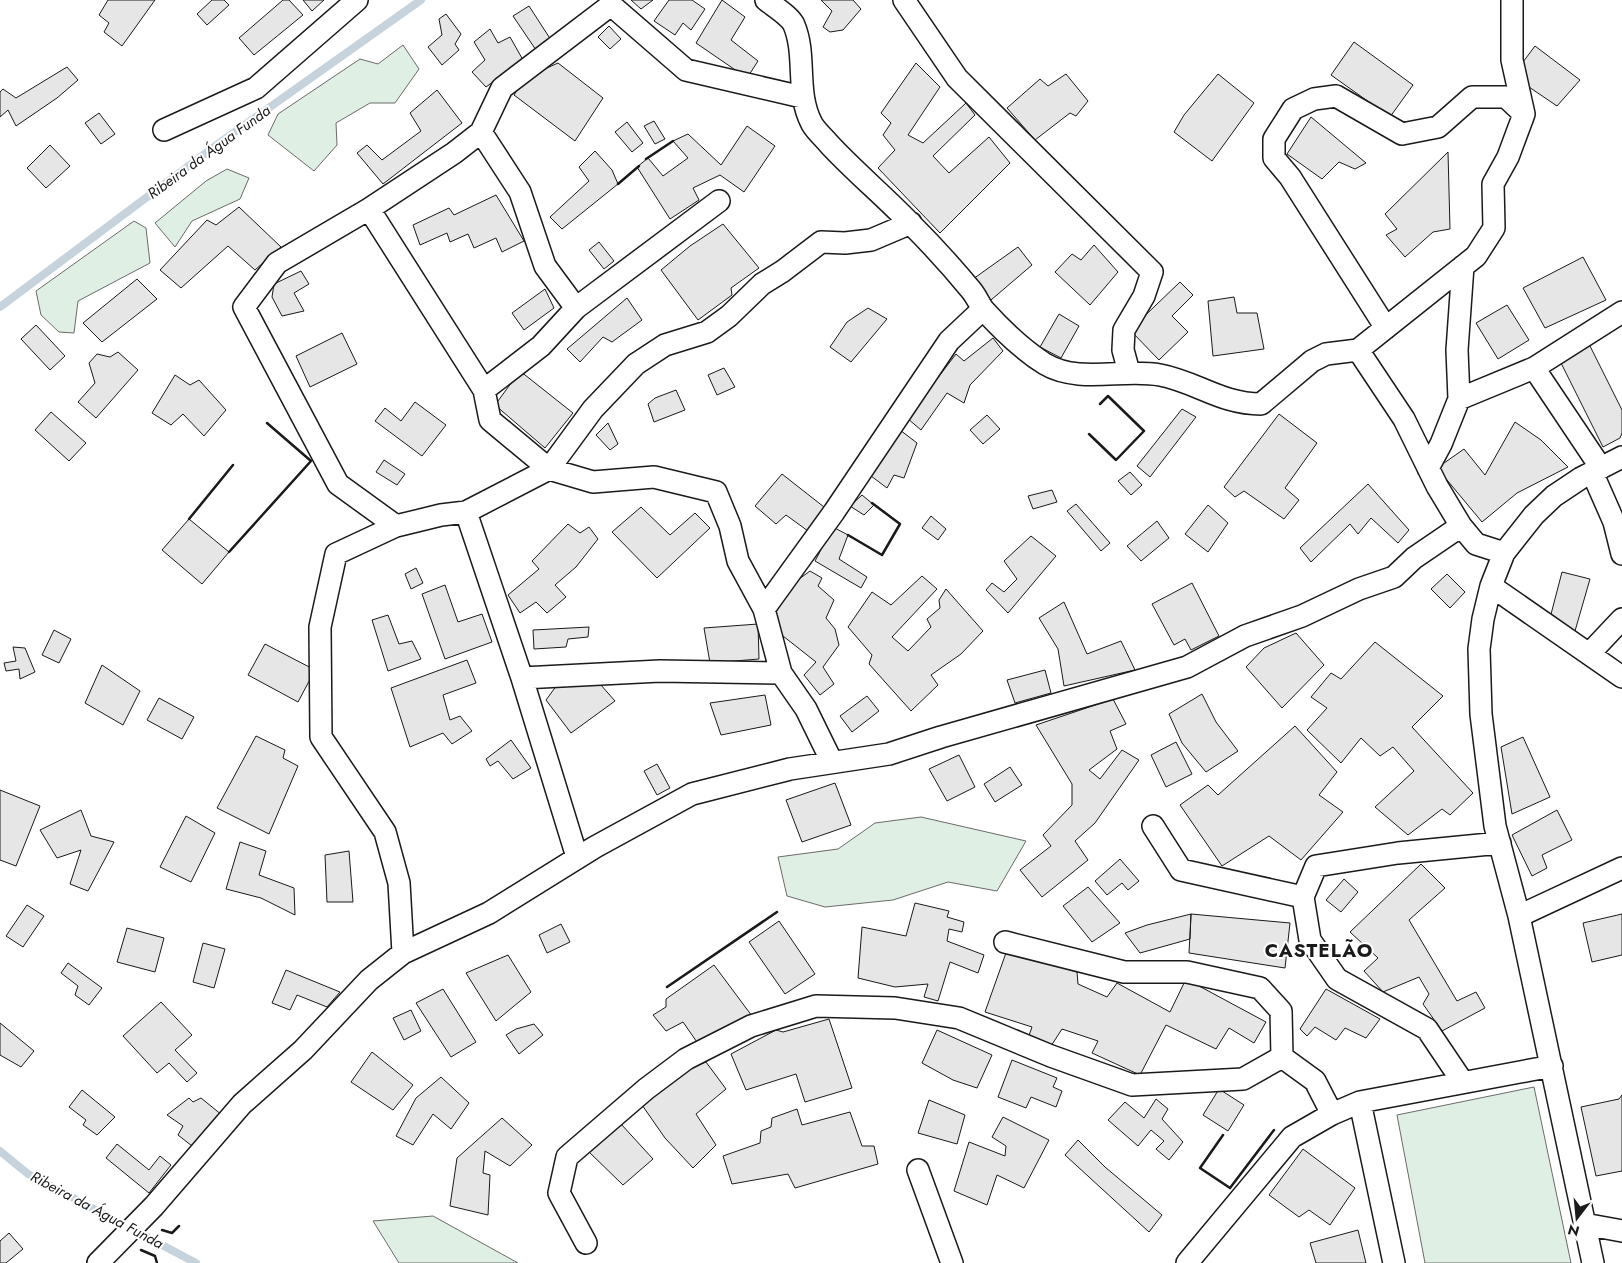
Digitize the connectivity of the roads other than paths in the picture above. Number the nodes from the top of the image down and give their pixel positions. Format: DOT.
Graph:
graph roads {
  1 [pos="357,0"];
  2 [pos="766,0"];
  3 [pos="904,0"];
  4 [pos="1509,1"];
  5 [pos="802,97"];
  6 [pos="1524,114"];
  7 [pos="164,130"];
  8 [pos="481,132"];
  9 [pos="719,201"];
  10 [pos="369,209"];
  11 [pos="910,223"];
  12 [pos="1464,266"];
  13 [pos="576,308"];
  14 [pos="983,308"];
  15 [pos="1622,312"];
  16 [pos="1386,328"];
  17 [pos="1358,350"];
  18 [pos="1534,368"];
  19 [pos="1129,372"];
  20 [pos="484,390"];
  21 [pos="1459,399"];
  22 [pos="1622,457"];
  23 [pos="1428,468"];
  24 [pos="550,469"];
  25 [pos="1596,470"];
  26 [pos="466,512"];
  27 [pos="396,526"];
  28 [pos="1461,526"];
  29 [pos="1504,553"];
  30 [pos="1622,554"];
  31 [pos="1491,586"];
  32 [pos="764,608"];
  33 [pos="1622,619"];
  34 [pos="1589,654"];
  35 [pos="781,673"];
  36 [pos="1622,677"];
  37 [pos="522,678"];
  38 [pos="832,762"];
  39 [pos="1153,826"];
  40 [pos="1500,843"];
  41 [pos="577,858"];
  42 [pos="1622,868"];
  43 [pos="1304,897"];
  44 [pos="1519,916"];
  45 [pos="1005,942"];
  46 [pos="404,953"];
  47 [pos="1282,1057"];
  48 [pos="1552,1066"];
  49 [pos="1462,1081"];
  50 [pos="1360,1102"];
  51 [pos="1332,1114"];
  52 [pos="918,1170"];
  53 [pos="1584,1224"];
  54 [pos="1622,1230"];
  55 [pos="586,1243"];
  56 [pos="102,1259"];
  57 [pos="952,1263"];
  58 [pos="1186,1263"];
  59 [pos="1394,1263"];
  60 [pos="1593,1263"];
  1 -- 7 [label="street"];
  2 -- 5 [label="street"];
  3 -- 19 [label="street"];
  4 -- 6 [label="street"];
  5 -- 8 [label="street"];
  5 -- 11 [label="street"];
  6 -- 12 [label="street"];
  6 -- 16 [label="street"];
  8 -- 10 [label="street"];
  8 -- 13 [label="street"];
  9 -- 13 [label="street"];
  10 -- 20 [label="street"];
  10 -- 27 [label="street"];
  11 -- 14 [label="street"];
  11 -- 24 [label="street"];
  12 -- 16 [label="street"];
  12 -- 21 [label="street"];
  13 -- 20 [label="street"];
  14 -- 19 [label="street"];
  14 -- 32 [label="street"];
  15 -- 18 [label="street"];
  16 -- 17 [label="street"];
  17 -- 19 [label="street"];
  17 -- 23 [label="street"];
  18 -- 21 [label="street"];
  18 -- 25 [label="street"];
  20 -- 24 [label="street"];
  21 -- 23 [label="street"];
  22 -- 25 [label="street"];
  23 -- 28 [label="street"];
  24 -- 26 [label="street"];
  24 -- 32 [label="street"];
  25 -- 29 [label="street"];
  25 -- 30 [label="street"];
  26 -- 27 [label="street"];
  26 -- 37 [label="street"];
  27 -- 46 [label="street"];
  28 -- 29 [label="street"];
  28 -- 38 [label="street"];
  29 -- 31 [label="street"];
  31 -- 34 [label="street"];
  31 -- 40 [label="street"];
  32 -- 35 [label="street"];
  33 -- 34 [label="street"];
  34 -- 36 [label="street"];
  35 -- 37 [label="street"];
  35 -- 38 [label="street"];
  37 -- 41 [label="street"];
  38 -- 41 [label="street"];
  39 -- 43 [label="street"];
  40 -- 43 [label="street"];
  40 -- 44 [label="street"];
  41 -- 46 [label="street"];
  42 -- 44 [label="street"];
  43 -- 49 [label="street"];
  44 -- 48 [label="street"];
  45 -- 47 [label="street"];
  46 -- 56 [label="street"];
  47 -- 51 [label="street"];
  47 -- 55 [label="street"];
  48 -- 49 [label="street"];
  48 -- 53 [label="street"];
  49 -- 50 [label="street"];
  50 -- 51 [label="street"];
  50 -- 59 [label="street"];
  51 -- 58 [label="street"];
  52 -- 57 [label="street"];
  53 -- 54 [label="street"];
  53 -- 60 [label="street"];
}
